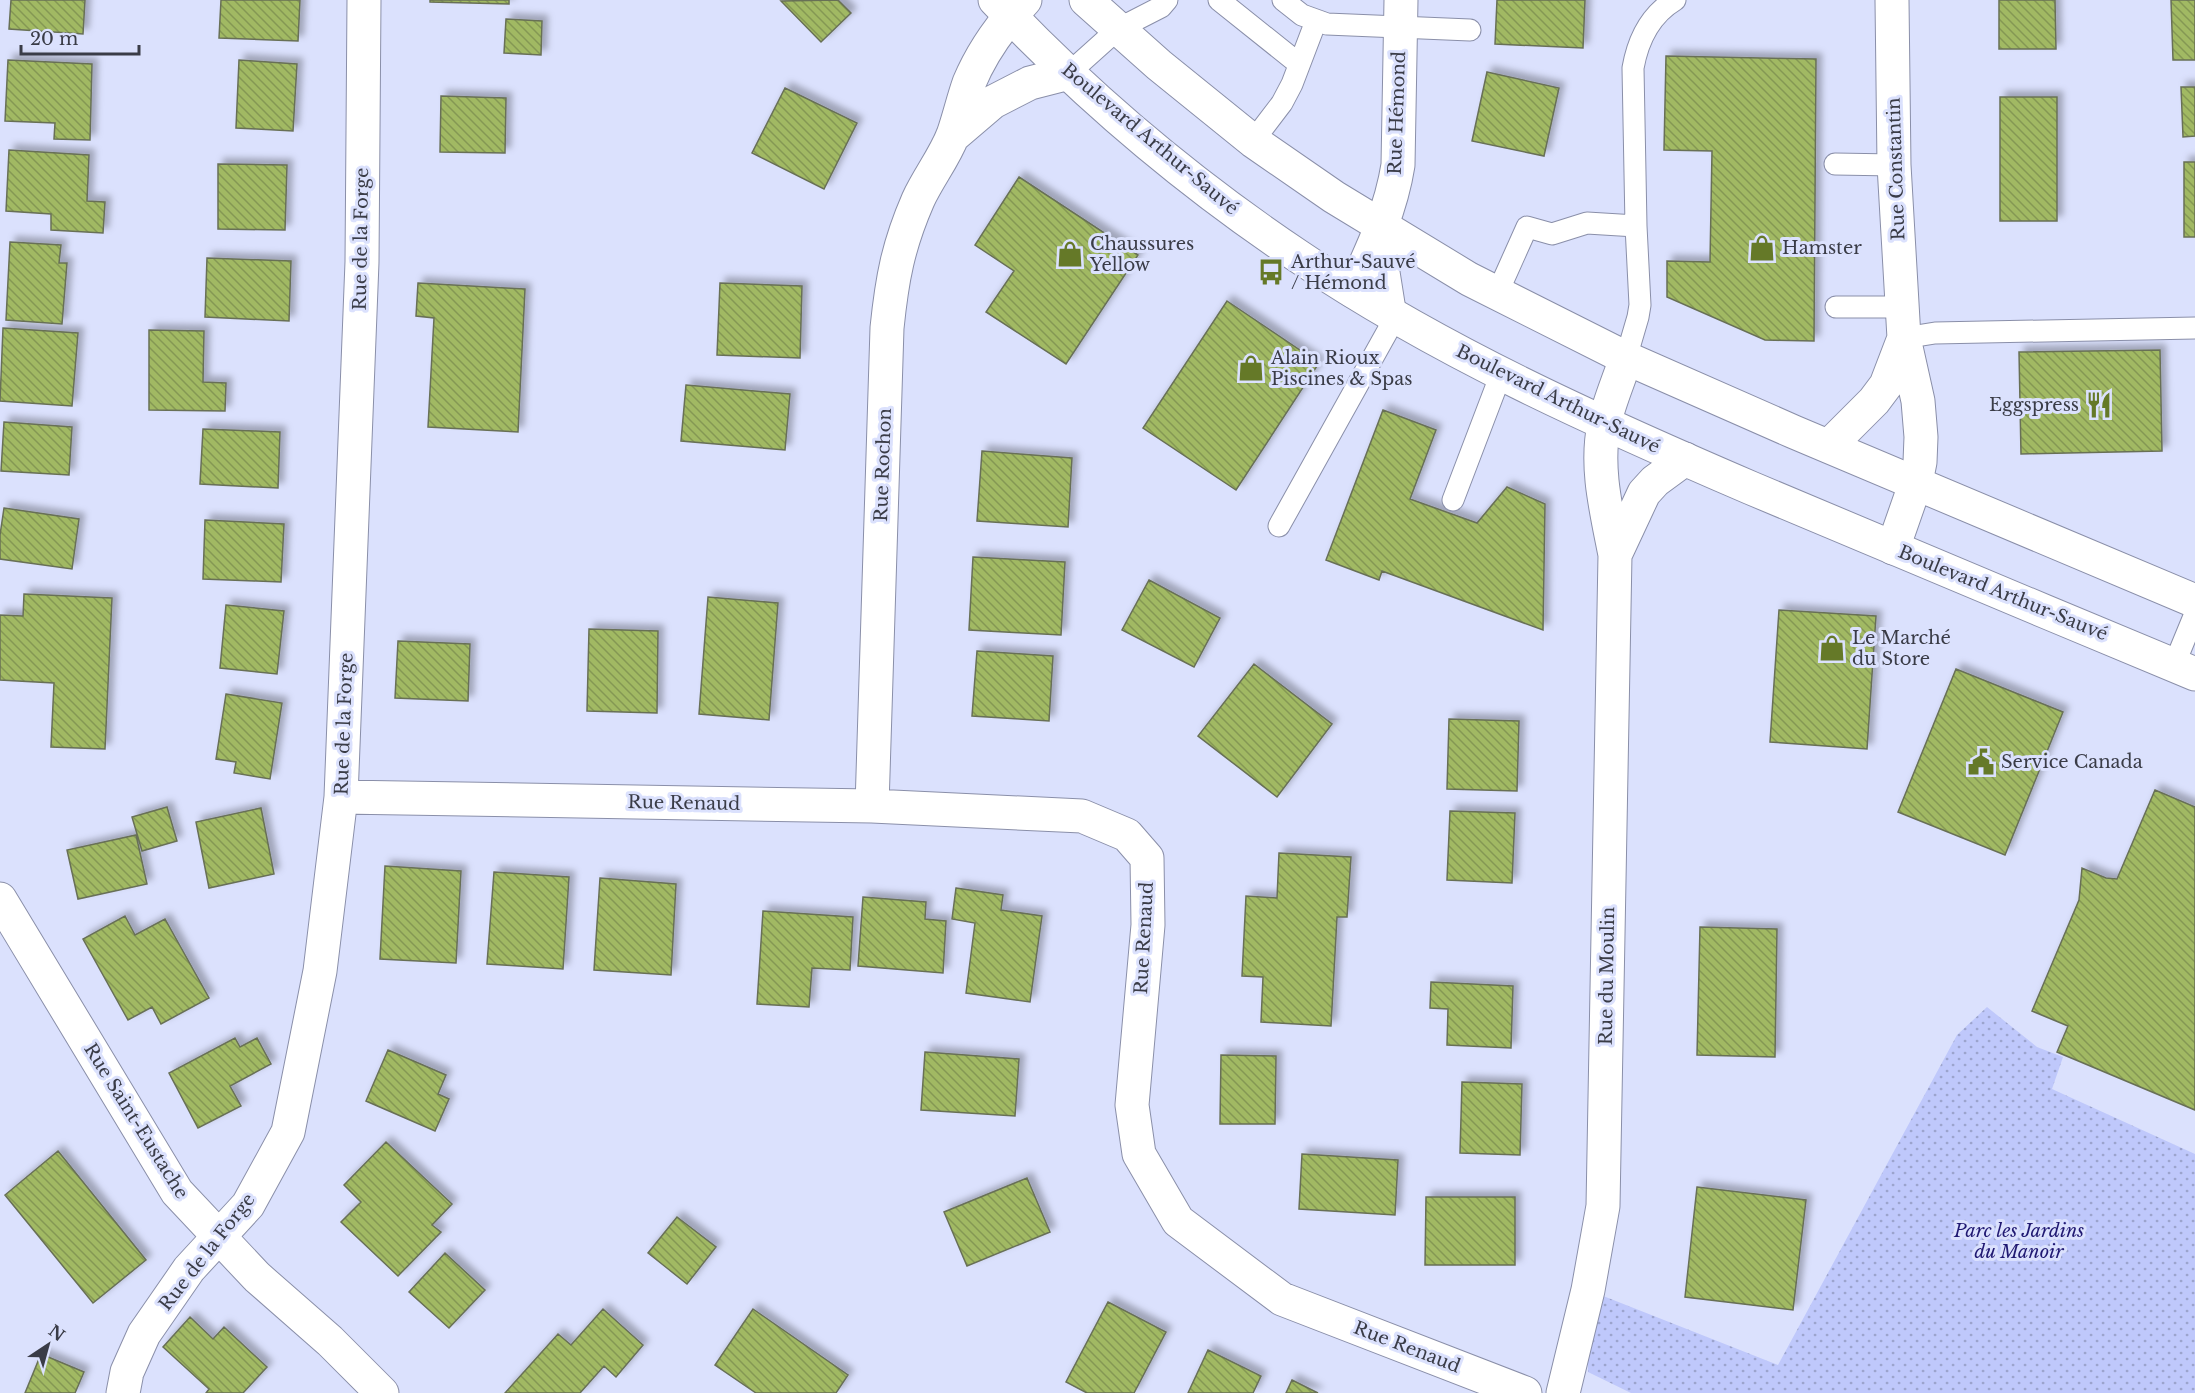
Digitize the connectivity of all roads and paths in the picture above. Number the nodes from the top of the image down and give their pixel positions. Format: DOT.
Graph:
graph roads {
  1 [pos="364,0"];
  2 [pos="1086,0"];
  3 [pos="1167,0"];
  4 [pos="1219,0"];
  5 [pos="1283,0"];
  6 [pos="1675,0"];
  7 [pos="1892,0"];
  8 [pos="1010,5"];
  9 [pos="1401,14"];
  10 [pos="1316,21"];
  11 [pos="1118,29"];
  12 [pos="1470,30"];
  13 [pos="1299,64"];
  14 [pos="1069,73"];
  15 [pos="952,137"];
  16 [pos="1253,141"];
  17 [pos="1835,164"];
  18 [pos="1894,165"];
  19 [pos="1636,226"];
  20 [pos="1382,227"];
  21 [pos="1353,291"];
  22 [pos="1497,294"];
  23 [pos="1836,307"];
  24 [pos="1396,316"];
  25 [pos="1903,322"];
  26 [pos="2195,328"];
  27 [pos="1626,358"];
  28 [pos="1501,374"];
  29 [pos="1605,424"];
  30 [pos="1829,446"];
  31 [pos="1685,459"];
  32 [pos="1916,483"];
  33 [pos="1453,500"];
  34 [pos="1279,526"];
  35 [pos="1893,548"];
  36 [pos="1615,555"];
  37 [pos="2195,601"];
  38 [pos="2195,614"];
  39 [pos="2185,670"];
  40 [pos="341,797"];
  41 [pos="872,806"];
  42 [pos="0,899"];
  43 [pos="218,1237"];
  44 [pos="123,1393"];
  45 [pos="382,1393"];
  46 [pos="1526,1393"];
  47 [pos="1563,1393"];
  1 -- 40 [label="street, Rue de la Forge"];
  2 -- 11 [label="street"];
  3 -- 11 [label="lane"];
  4 -- 13 [label="lane"];
  5 -- 10 [label="lane"];
  6 -- 19 [label="lane"];
  7 -- 18 [label="street, Rue Constantin"];
  8 -- 14 [label="street, Boulevard Arthur-Sauvé"];
  8 -- 15 [label="street, Rue Rochon"];
  9 -- 10 [label="lane"];
  9 -- 12 [label="lane"];
  9 -- 20 [label="street, Rue Hémond"];
  10 -- 13 [label="lane"];
  11 -- 14 [label="lane"];
  11 -- 16 [label="street"];
  13 -- 16 [label="lane"];
  14 -- 15 [label="street, Rue Rochon"];
  14 -- 21 [label="street, Boulevard Arthur-Sauvé"];
  15 -- 41 [label="street, Rue Rochon"];
  16 -- 20 [label="street"];
  17 -- 18 [label="lane"];
  18 -- 25 [label="street, Rue Constantin"];
  19 -- 22 [label="lane"];
  19 -- 27 [label="lane"];
  20 -- 21 [label="street, Rue Hémond"];
  20 -- 22 [label="street"];
  20 -- 24 [label="lane"];
  21 -- 24 [label="street, Boulevard Arthur-Sauvé"];
  22 -- 27 [label="street"];
  23 -- 25 [label="lane"];
  24 -- 28 [label="street, Boulevard Arthur-Sauvé"];
  24 -- 34 [label="lane"];
  25 -- 26 [label="lane"];
  25 -- 30 [label="street, Rue Constantin"];
  25 -- 32 [label="street, Rue Constantin"];
  27 -- 29 [label="street, Rue du Moulin"];
  27 -- 30 [label="street"];
  28 -- 29 [label="street, Boulevard Arthur-Sauvé"];
  28 -- 33 [label="lane"];
  29 -- 31 [label="street, Boulevard Arthur-Sauvé"];
  29 -- 36 [label="street, Rue du Moulin"];
  30 -- 32 [label="street"];
  31 -- 35 [label="street, Boulevard Arthur-Sauvé"];
  31 -- 36 [label="street, Rue du Moulin"];
  32 -- 35 [label="street, Rue Constantin"];
  32 -- 37 [label="street"];
  35 -- 39 [label="street, Boulevard Arthur-Sauvé"];
  36 -- 47 [label="street, Rue du Moulin"];
  38 -- 39 [label="lane"];
  40 -- 41 [label="street, Rue Renaud"];
  40 -- 43 [label="street, Rue de la Forge"];
  41 -- 46 [label="street, Rue Renaud"];
  42 -- 43 [label="street, Rue Saint-Eustache"];
  43 -- 44 [label="street, Rue de la Forge"];
  43 -- 45 [label="street, Rue Saint-Eustache"];
}
